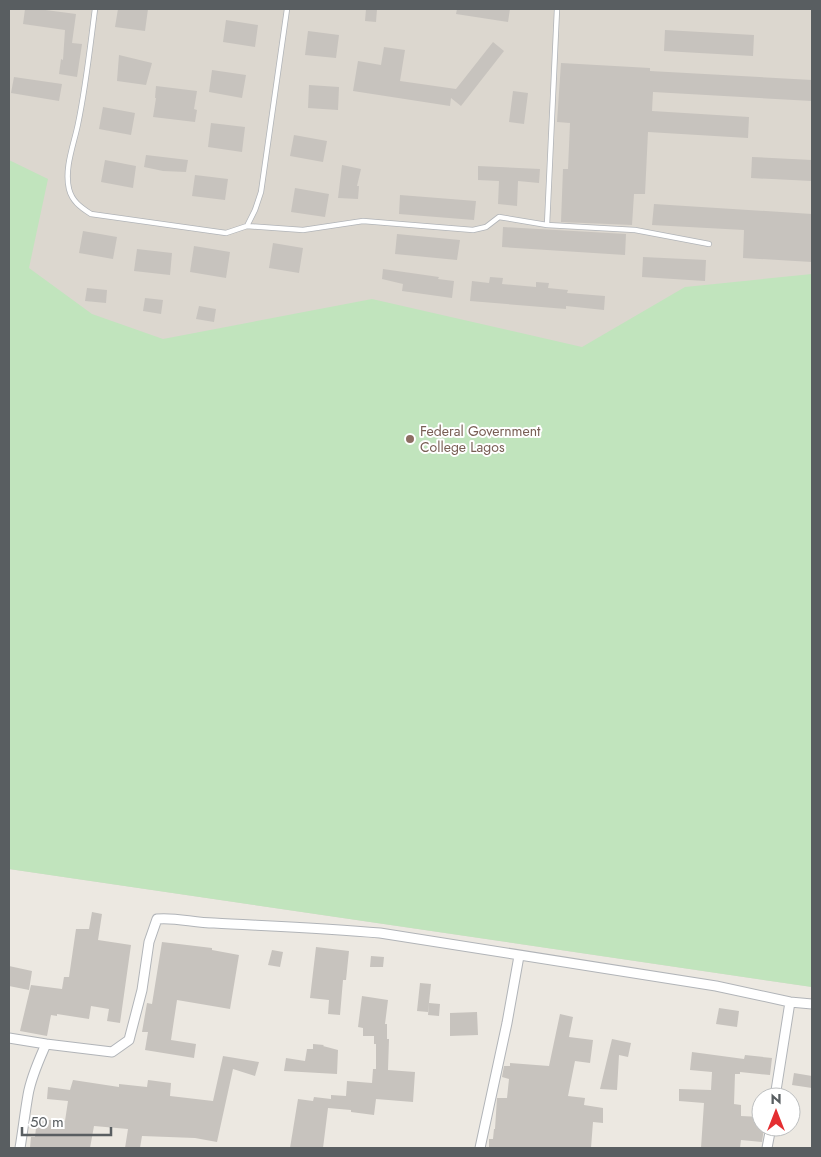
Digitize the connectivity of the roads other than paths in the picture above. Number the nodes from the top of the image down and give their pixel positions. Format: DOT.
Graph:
graph roads {
  1 [pos="95,9"];
  2 [pos="287,9"];
  3 [pos="557,9"];
  4 [pos="547,225"];
  5 [pos="247,226"];
  6 [pos="709,244"];
  7 [pos="519,956"];
  8 [pos="790,1002"];
  9 [pos="812,1004"];
  10 [pos="9,1038"];
  11 [pos="46,1044"];
  12 [pos="776,1087"];
  13 [pos="20,1148"];
  14 [pos="480,1148"];
  1 -- 5 [label="lane"];
  2 -- 5 [label="lane"];
  3 -- 4 [label="lane"];
  4 -- 5 [label="lane"];
  4 -- 6 [label="lane"];
  7 -- 8 [label="street"];
  7 -- 11 [label="street"];
  7 -- 14 [label="street"];
  8 -- 9 [label="street"];
  8 -- 12 [label="street"];
  10 -- 11 [label="street"];
  11 -- 13 [label="street"];
}
